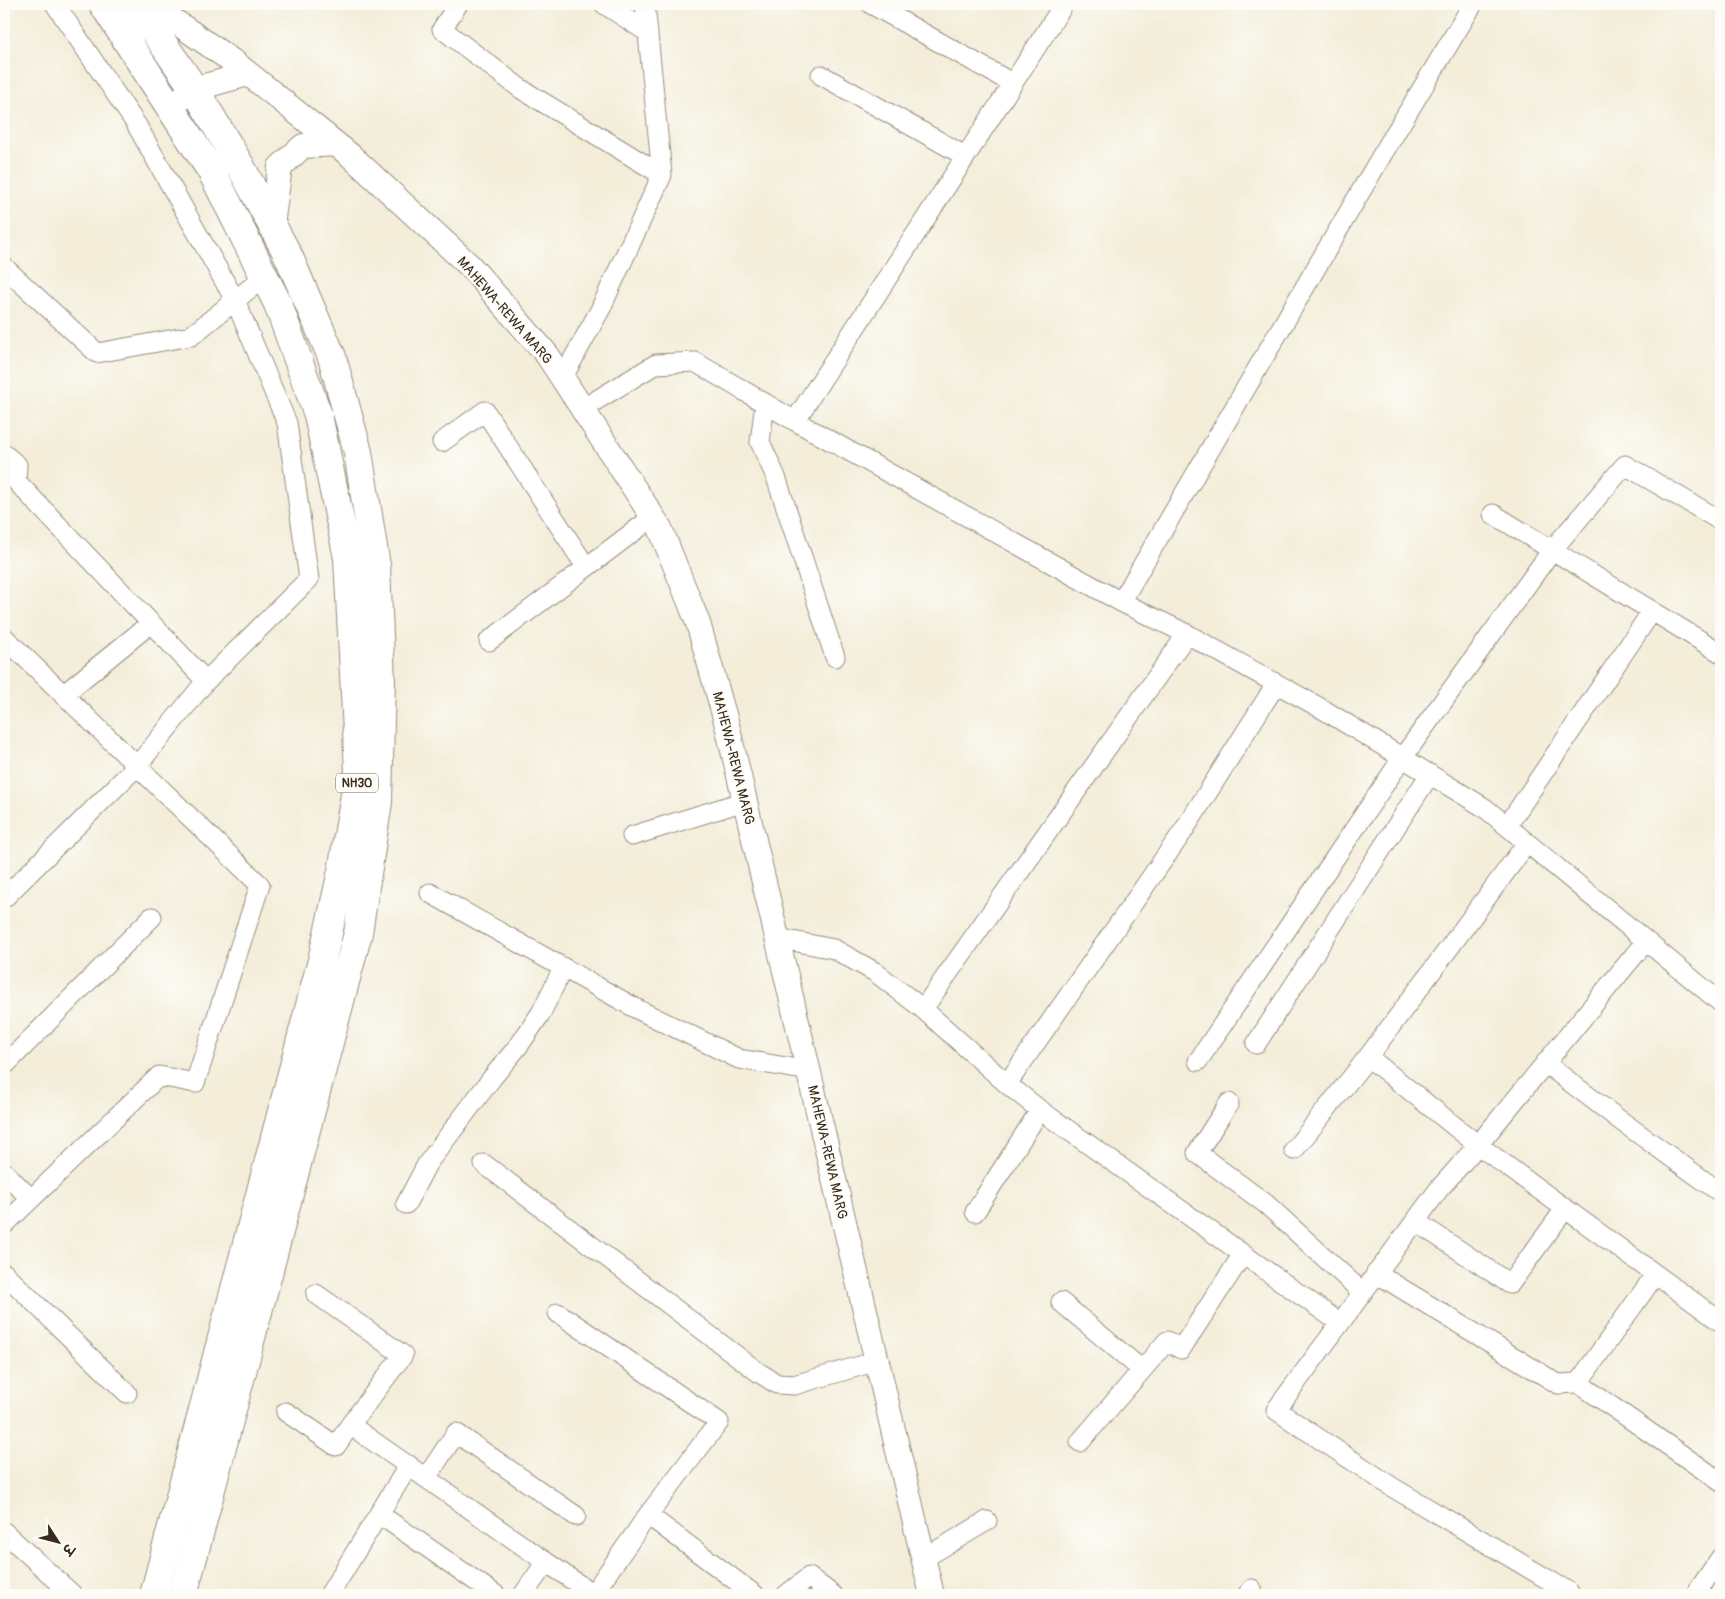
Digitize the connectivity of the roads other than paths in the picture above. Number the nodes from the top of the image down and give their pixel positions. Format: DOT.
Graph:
graph roads {
  1 [pos="55,4"];
  2 [pos="103,4"];
  3 [pos="132,4"];
  4 [pos="150,4"];
  5 [pos="458,4"];
  6 [pos="604,4"];
  7 [pos="645,4"];
  8 [pos="871,4"];
  9 [pos="1064,4"];
  10 [pos="1473,4"];
  11 [pos="647,32"];
  12 [pos="248,74"];
  13 [pos="821,75"];
  14 [pos="1012,83"];
  15 [pos="194,89"];
  16 [pos="170,107"];
  17 [pos="336,144"];
  18 [pos="965,156"];
  19 [pos="662,175"];
  20 [pos="272,225"];
  21 [pos="4,266"];
  22 [pos="264,276"];
  23 [pos="236,300"];
  24 [pos="562,379"];
  25 [pos="765,403"];
  26 [pos="582,408"];
  27 [pos="795,421"];
  28 [pos="442,442"];
  29 [pos="4,454"];
  30 [pos="10,487"];
  31 [pos="1493,514"];
  32 [pos="653,517"];
  33 [pos="1721,520"];
  34 [pos="1552,550"];
  35 [pos="586,567"];
  36 [pos="1121,602"];
  37 [pos="1652,611"];
  38 [pos="151,622"];
  39 [pos="1187,634"];
  40 [pos="4,637"];
  41 [pos="489,641"];
  42 [pos="1721,653"];
  43 [pos="835,658"];
  44 [pos="206,681"];
  45 [pos="1276,684"];
  46 [pos="64,695"];
  47 [pos="1403,757"];
  48 [pos="137,766"];
  49 [pos="1430,774"];
  50 [pos="745,801"];
  51 [pos="1507,826"];
  52 [pos="632,836"];
  53 [pos="1527,843"];
  54 [pos="430,893"];
  55 [pos="4,898"];
  56 [pos="152,917"];
  57 [pos="777,938"];
  58 [pos="1646,941"];
  59 [pos="563,968"];
  60 [pos="1721,1003"];
  61 [pos="923,1009"];
  62 [pos="1256,1044"];
  63 [pos="1368,1057"];
  64 [pos="1198,1061"];
  65 [pos="1545,1063"];
  66 [pos="4,1066"];
  67 [pos="809,1072"];
  68 [pos="1007,1084"];
  69 [pos="1229,1104"];
  70 [pos="1040,1110"];
  71 [pos="1478,1145"];
  72 [pos="1294,1150"];
  73 [pos="484,1164"];
  74 [pos="4,1172"];
  75 [pos="1721,1192"];
  76 [pos="31,1199"];
  77 [pos="406,1204"];
  78 [pos="1565,1209"];
  79 [pos="976,1212"];
  80 [pos="1415,1221"];
  81 [pos="4,1225"];
  82 [pos="1243,1254"];
  83 [pos="4,1273"];
  84 [pos="1376,1273"];
  85 [pos="1655,1275"];
  86 [pos="1362,1292"];
  87 [pos="316,1294"];
  88 [pos="1061,1302"];
  89 [pos="558,1313"];
  90 [pos="1721,1322"];
  91 [pos="1340,1323"];
  92 [pos="877,1361"];
  93 [pos="1142,1370"];
  94 [pos="1578,1383"];
  95 [pos="127,1393"];
  96 [pos="286,1412"];
  97 [pos="350,1425"];
  98 [pos="1080,1442"];
  99 [pos="409,1466"];
  100 [pos="426,1478"];
  101 [pos="1721,1482"];
  102 [pos="379,1514"];
  103 [pos="648,1515"];
  104 [pos="576,1516"];
  105 [pos="987,1521"];
  106 [pos="4,1532"];
  107 [pos="1721,1557"];
  108 [pos="924,1558"];
  109 [pos="546,1562"];
  110 [pos="1569,1592"];
  111 [pos="73,1595"];
  112 [pos="154,1595"];
  113 [pos="183,1595"];
  114 [pos="329,1595"];
  115 [pos="496,1595"];
  116 [pos="523,1595"];
  117 [pos="593,1595"];
  118 [pos="755,1595"];
  119 [pos="786,1595"];
  120 [pos="833,1595"];
  121 [pos="932,1595"];
  122 [pos="1695,1595"];
  1 -- 23 [label="street"];
  2 -- 16 [label="highway, NH30"];
  3 -- 15 [label="highway, NH30"];
  4 -- 12 [label="main road, MAHEWA-REWA MARG"];
  5 -- 19 [label="street"];
  6 -- 11 [label="street"];
  7 -- 11 [label="street"];
  8 -- 14 [label="street"];
  9 -- 14 [label="street"];
  10 -- 36 [label="street"];
  11 -- 19 [label="street"];
  12 -- 15 [label="main road"];
  12 -- 17 [label="main road, MAHEWA-REWA MARG"];
  13 -- 18 [label="street"];
  14 -- 18 [label="street"];
  15 -- 16 [label="main road"];
  15 -- 20 [label="highway, NH30"];
  16 -- 22 [label="highway, NH30"];
  17 -- 20 [label="main road"];
  17 -- 24 [label="main road, MAHEWA-REWA MARG"];
  18 -- 27 [label="street"];
  19 -- 24 [label="street"];
  20 -- 113 [label="highway, NH30"];
  21 -- 23 [label="street"];
  22 -- 23 [label="street"];
  22 -- 112 [label="highway, NH30"];
  23 -- 44 [label="street"];
  24 -- 26 [label="main road, MAHEWA-REWA MARG"];
  25 -- 26 [label="street"];
  25 -- 27 [label="street"];
  25 -- 43 [label="street"];
  26 -- 32 [label="main road, MAHEWA-REWA MARG"];
  27 -- 36 [label="street"];
  28 -- 35 [label="street"];
  29 -- 30 [label="street"];
  30 -- 38 [label="street"];
  31 -- 34 [label="street"];
  32 -- 35 [label="street"];
  32 -- 50 [label="main road, MAHEWA-REWA MARG"];
  33 -- 34 [label="street"];
  34 -- 37 [label="street"];
  34 -- 47 [label="street"];
  35 -- 41 [label="street"];
  36 -- 39 [label="street"];
  37 -- 42 [label="street"];
  37 -- 51 [label="street"];
  38 -- 44 [label="street"];
  38 -- 46 [label="street"];
  39 -- 45 [label="street"];
  39 -- 61 [label="street"];
  40 -- 46 [label="street"];
  44 -- 48 [label="street"];
  45 -- 47 [label="street"];
  45 -- 68 [label="street"];
  46 -- 48 [label="street"];
  47 -- 49 [label="street"];
  47 -- 64 [label="street"];
  48 -- 55 [label="street"];
  48 -- 76 [label="street"];
  49 -- 51 [label="street"];
  49 -- 62 [label="street"];
  50 -- 52 [label="street"];
  50 -- 57 [label="main road, MAHEWA-REWA MARG"];
  51 -- 53 [label="street"];
  53 -- 58 [label="street"];
  53 -- 63 [label="street"];
  54 -- 59 [label="street"];
  56 -- 66 [label="street"];
  57 -- 61 [label="street"];
  57 -- 67 [label="main road, MAHEWA-REWA MARG"];
  58 -- 60 [label="street"];
  58 -- 65 [label="street"];
  59 -- 67 [label="street"];
  59 -- 77 [label="street"];
  61 -- 68 [label="street"];
  63 -- 71 [label="street"];
  63 -- 72 [label="street"];
  65 -- 71 [label="street"];
  65 -- 75 [label="street"];
  67 -- 92 [label="main road, MAHEWA-REWA MARG"];
  68 -- 70 [label="street"];
  69 -- 86 [label="street"];
  70 -- 79 [label="street"];
  70 -- 82 [label="street"];
  71 -- 78 [label="street"];
  71 -- 80 [label="street"];
  73 -- 92 [label="street"];
  74 -- 76 [label="street"];
  76 -- 81 [label="street"];
  78 -- 80 [label="street"];
  78 -- 85 [label="street"];
  80 -- 84 [label="street"];
  82 -- 91 [label="street"];
  82 -- 93 [label="street"];
  83 -- 95 [label="street"];
  84 -- 86 [label="street"];
  84 -- 94 [label="street"];
  85 -- 90 [label="street"];
  85 -- 94 [label="street"];
  86 -- 91 [label="street"];
  87 -- 97 [label="street"];
  88 -- 93 [label="street"];
  89 -- 103 [label="street"];
  91 -- 110 [label="street"];
  92 -- 108 [label="main road, MAHEWA-REWA MARG"];
  93 -- 98 [label="street"];
  94 -- 101 [label="street"];
  96 -- 97 [label="street"];
  97 -- 99 [label="street"];
  99 -- 100 [label="street"];
  99 -- 102 [label="street"];
  100 -- 104 [label="street"];
  100 -- 109 [label="street"];
  102 -- 114 [label="street"];
  102 -- 115 [label="street"];
  103 -- 117 [label="street"];
  103 -- 118 [label="street"];
  105 -- 108 [label="street"];
  106 -- 111 [label="street"];
  107 -- 122 [label="street"];
  108 -- 121 [label="main road, MAHEWA-REWA MARG"];
  109 -- 116 [label="street"];
  109 -- 117 [label="street"];
  119 -- 120 [label="street"];
}
